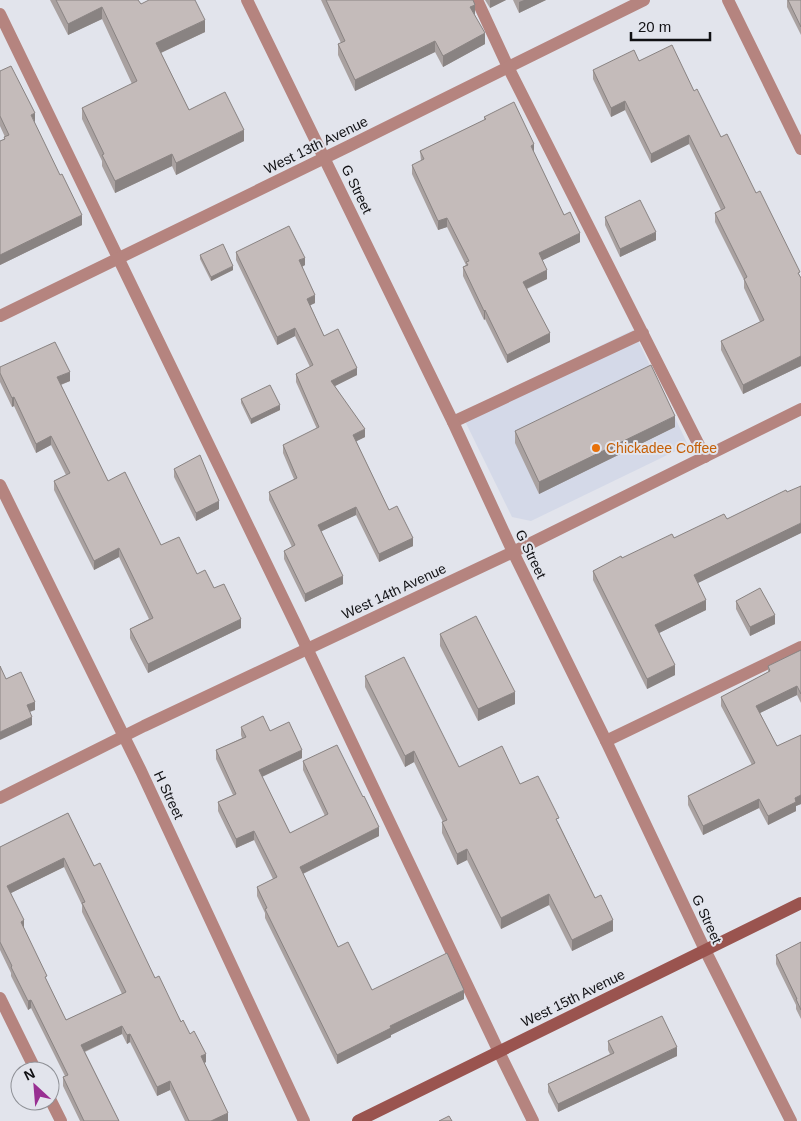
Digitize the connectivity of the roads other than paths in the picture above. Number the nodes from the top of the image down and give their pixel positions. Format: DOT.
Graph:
graph roads {
  1 [pos="247,0"];
  2 [pos="477,0"];
  3 [pos="644,0"];
  4 [pos="728,0"];
  5 [pos="0,14"];
  6 [pos="508,67"];
  7 [pos="801,149"];
  8 [pos="325,158"];
  9 [pos="118,258"];
  10 [pos="0,316"];
  11 [pos="643,333"];
  12 [pos="801,409"];
  13 [pos="453,422"];
  14 [pos="705,457"];
  15 [pos="0,485"];
  16 [pos="513,552"];
  17 [pos="801,647"];
  18 [pos="307,648"];
  19 [pos="123,736"];
  20 [pos="606,741"];
  21 [pos="0,798"];
  22 [pos="801,903"];
  23 [pos="705,950"];
  24 [pos="0,998"];
  25 [pos="499,1052"];
  26 [pos="31,1061"];
  27 [pos="304,1121"];
  28 [pos="358,1121"];
  29 [pos="533,1121"];
  30 [pos="790,1121"];
  1 -- 8 [label="street, G Street"];
  2 -- 6 [label="street"];
  3 -- 6 [label="street, West 13th Avenue"];
  4 -- 7 [label="street"];
  5 -- 9 [label="street"];
  6 -- 8 [label="street, West 13th Avenue"];
  6 -- 11 [label="street"];
  8 -- 9 [label="street, West 13th Avenue"];
  8 -- 13 [label="street, G Street"];
  9 -- 10 [label="street, West 13th Avenue"];
  9 -- 18 [label="street"];
  11 -- 13 [label="street"];
  11 -- 14 [label="street"];
  12 -- 14 [label="street, West 14th Avenue"];
  13 -- 16 [label="street, G Street"];
  14 -- 16 [label="street, West 14th Avenue"];
  15 -- 19 [label="street, H Street"];
  16 -- 18 [label="street, West 14th Avenue"];
  16 -- 20 [label="street, G Street"];
  17 -- 20 [label="street"];
  18 -- 19 [label="street, West 14th Avenue"];
  18 -- 25 [label="street"];
  19 -- 21 [label="street, West 14th Avenue"];
  19 -- 27 [label="street, H Street"];
  20 -- 23 [label="street, G Street"];
  22 -- 23 [label="main road, West 15th Avenue"];
  23 -- 25 [label="main road, West 15th Avenue"];
  23 -- 30 [label="street, G Street"];
  24 -- 26 [label="street"];
  25 -- 28 [label="main road, West 15th Avenue"];
  25 -- 29 [label="street"];
}
